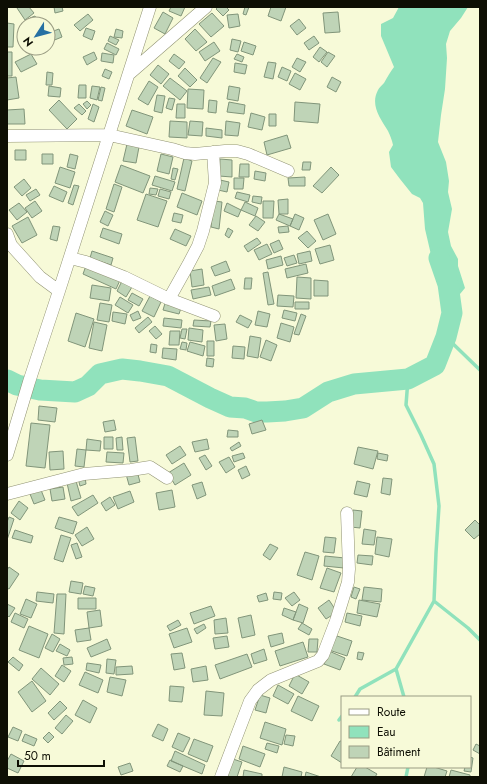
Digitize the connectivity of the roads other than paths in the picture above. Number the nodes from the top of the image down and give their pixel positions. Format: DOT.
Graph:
graph roads {
  1 [pos="150,7"];
  2 [pos="206,7"];
  3 [pos="129,74"];
  4 [pos="109,135"];
  5 [pos="7,136"];
  6 [pos="213,152"];
  7 [pos="288,171"];
  8 [pos="7,234"];
  9 [pos="70,258"];
  10 [pos="59,291"];
  11 [pos="169,299"];
  12 [pos="214,316"];
  13 [pos="7,455"];
  14 [pos="167,478"];
  15 [pos="7,494"];
  16 [pos="347,513"];
  17 [pos="221,777"];
  1 -- 3 [label="street"];
  2 -- 3 [label="street"];
  3 -- 4 [label="street"];
  4 -- 5 [label="street"];
  4 -- 6 [label="street"];
  4 -- 9 [label="street"];
  6 -- 7 [label="street"];
  6 -- 11 [label="street"];
  8 -- 10 [label="street"];
  9 -- 10 [label="street"];
  9 -- 11 [label="street"];
  10 -- 13 [label="street"];
  11 -- 12 [label="street"];
  14 -- 15 [label="street"];
  16 -- 17 [label="street"];
}
